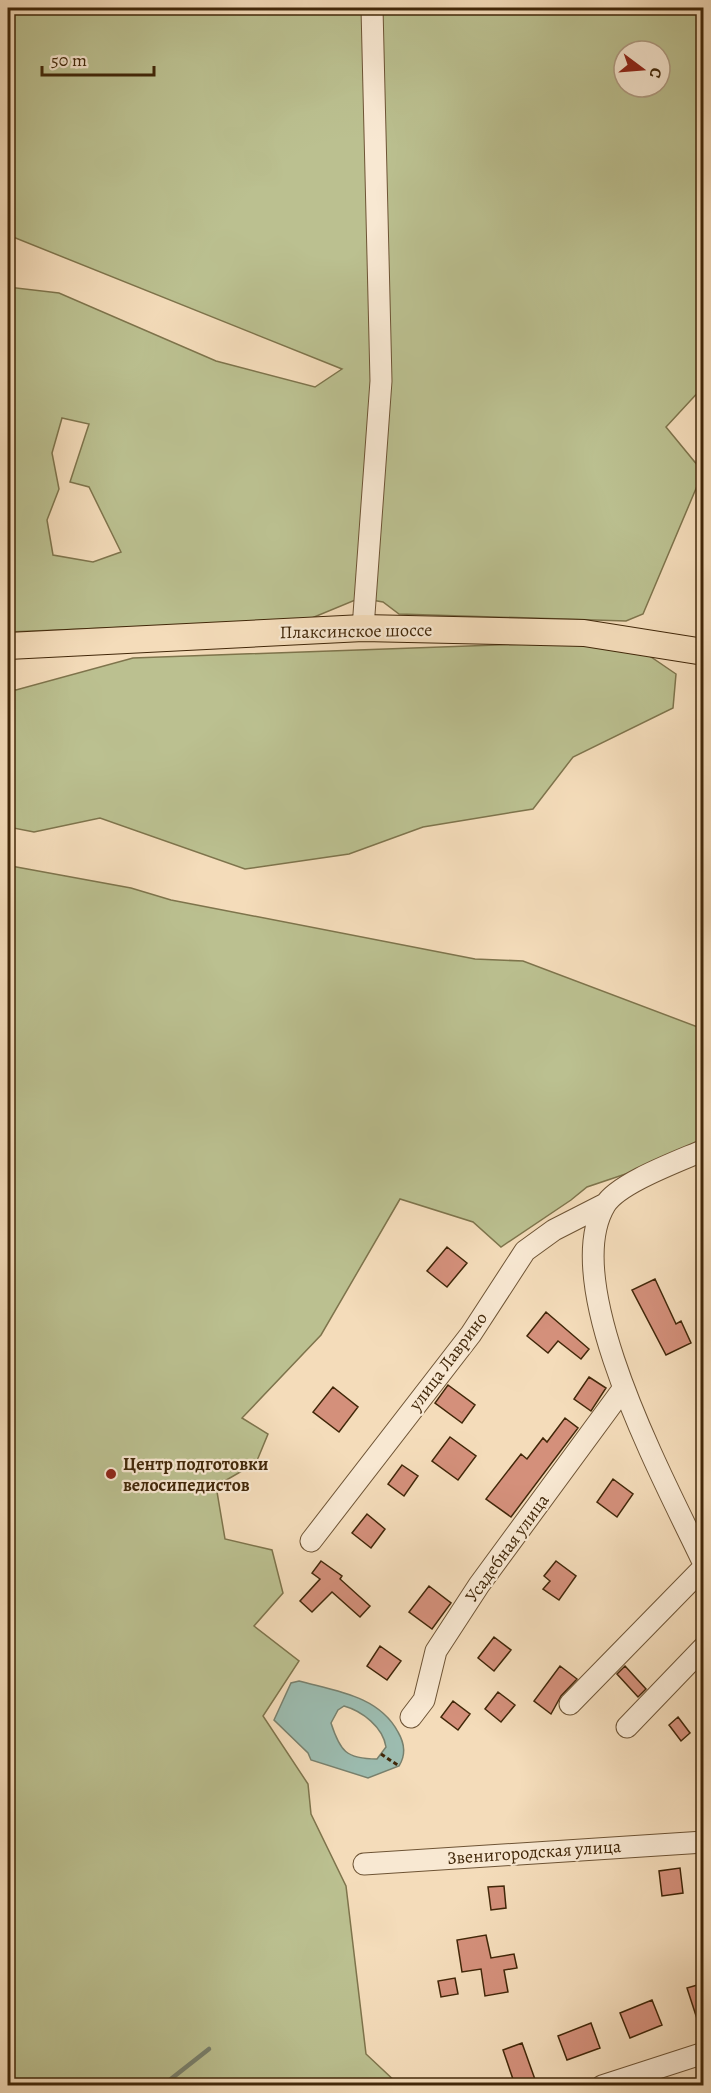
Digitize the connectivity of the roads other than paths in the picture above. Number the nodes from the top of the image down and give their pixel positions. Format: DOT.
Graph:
graph roads {
  1 [pos="372,8"];
  2 [pos="363,628"];
  3 [pos="8,646"];
  4 [pos="704,652"];
  5 [pos="704,1150"];
  6 [pos="605,1204"];
  7 [pos="623,1389"];
  8 [pos="310,1541"];
  9 [pos="704,1566"];
  10 [pos="704,1647"];
  11 [pos="570,1704"];
  12 [pos="411,1717"];
  13 [pos="627,1726"];
  14 [pos="704,1842"];
  15 [pos="364,1864"];
  16 [pos="704,2053"];
  17 [pos="602,2085"];
  1 -- 2 [label="street"];
  2 -- 3 [label="main road, Плаксинское шоссе"];
  2 -- 4 [label="main road, Плаксинское шоссе"];
  5 -- 6 [label="street, улица Лаврино"];
  6 -- 7 [label="street"];
  6 -- 8 [label="street, улица Лаврино"];
  7 -- 9 [label="street"];
  7 -- 12 [label="street, Усадебная улица"];
  9 -- 11 [label="street"];
  10 -- 13 [label="street"];
  14 -- 15 [label="street, Звенигородская улица"];
  16 -- 17 [label="street"];
}
